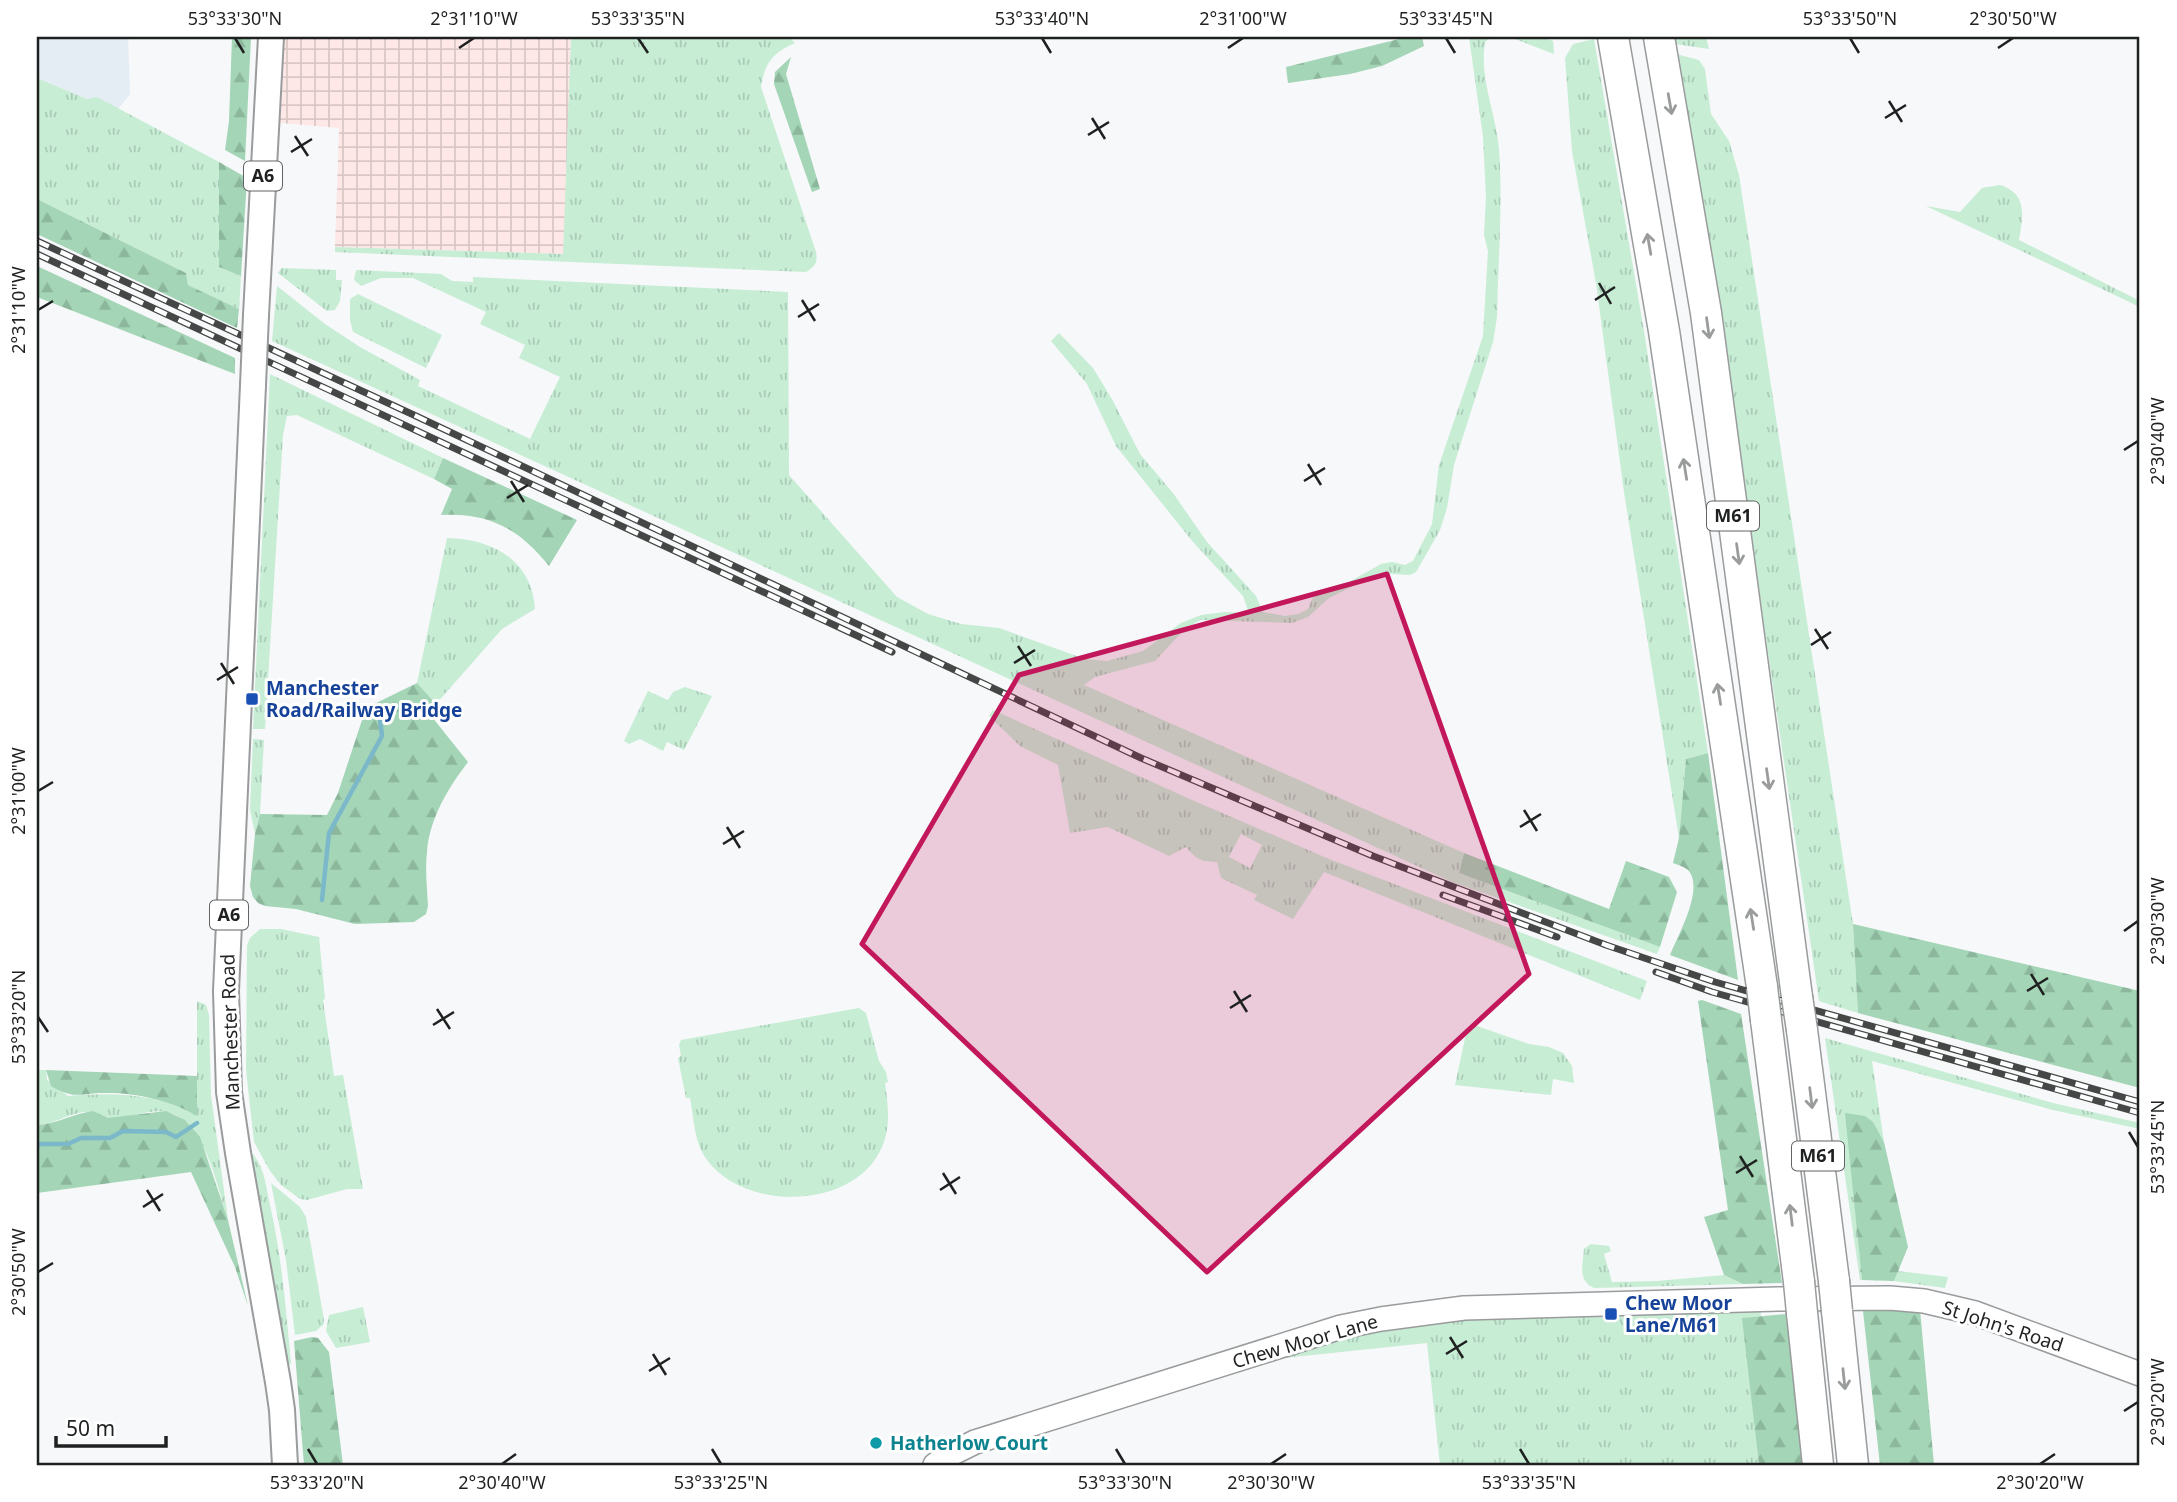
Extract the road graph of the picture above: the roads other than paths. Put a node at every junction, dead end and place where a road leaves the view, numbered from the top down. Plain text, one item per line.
1 (271, 37) edge
2 (1613, 37) edge
3 (1659, 37) edge
4 (1793, 1298) junction
5 (2140, 1374) edge
6 (285, 1465) edge
7 (935, 1465) edge
8 (1818, 1465) edge
9 (1853, 1465) edge

1 - 6 main road, Manchester Road / A6, bridge
4 -> 2 highway, M61, bridge
3 -> 9 highway, M61, bridge
4 - 5 street, St John's Road
4 - 7 street, Chew Moor Lane
4 - 8 highway, M61

